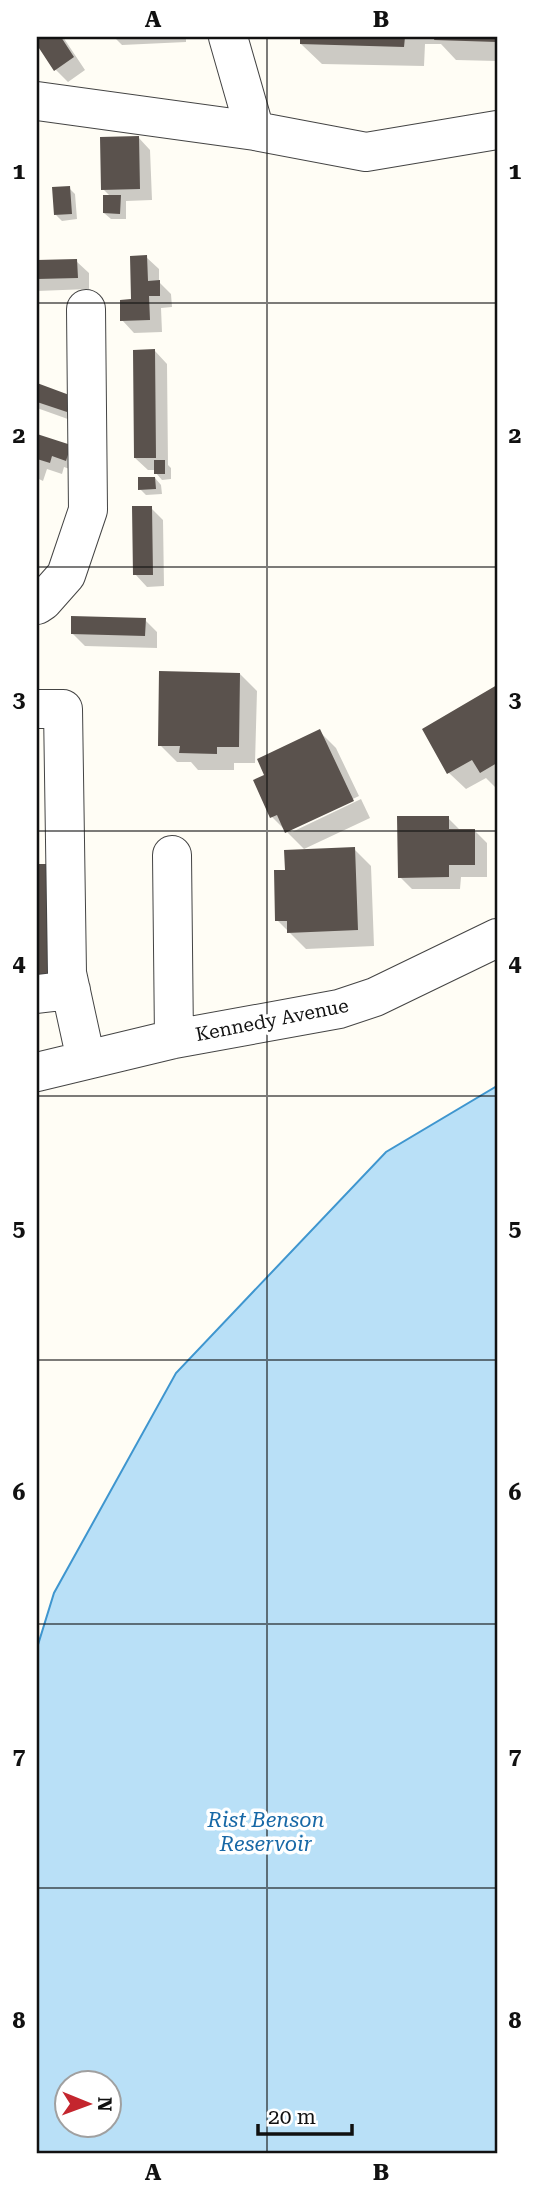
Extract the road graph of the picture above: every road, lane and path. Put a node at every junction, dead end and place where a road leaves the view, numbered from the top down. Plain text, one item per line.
1 (228, 37) edge
2 (37, 101) edge
3 (497, 130) edge
4 (254, 131) junction
5 (86, 309) dead end
6 (37, 605) edge
7 (37, 709) edge
8 (172, 855) dead end
9 (497, 937) edge
10 (54, 992) edge
11 (174, 1039) junction
12 (86, 1060) junction
13 (37, 1072) edge

1 - 4 street
2 - 4 street
3 - 4 street
5 - 6 street
7 - 10 street
8 - 11 street
9 - 11 street, Kennedy Avenue
10 - 12 street
11 - 12 street, Kennedy Avenue
12 - 13 street, Kennedy Avenue

